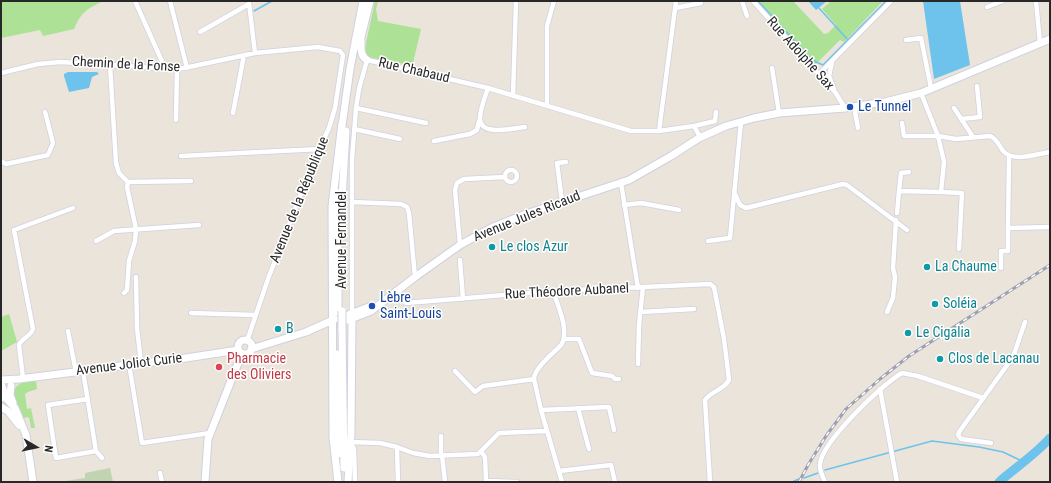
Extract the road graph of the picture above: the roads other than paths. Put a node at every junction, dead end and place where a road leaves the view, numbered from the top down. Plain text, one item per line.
1 (135, 1) edge
2 (170, 1) edge
3 (363, 1) edge
4 (370, 1) edge
5 (516, 1) edge
6 (554, 1) edge
7 (676, 1) edge
8 (701, 1) edge
9 (742, 1) edge
10 (754, 1) edge
11 (891, 1) edge
12 (1003, 1) edge
13 (1036, 1) edge
14 (248, 2) edge
15 (987, 7) dead end
16 (675, 8) junction
17 (747, 16) dead end
18 (200, 32) dead end
19 (361, 37) junction
20 (1050, 39) edge
21 (906, 40) dead end
22 (1040, 43) junction
23 (255, 52) junction
24 (244, 55) junction
25 (343, 55) joint
26 (367, 60) junction
27 (833, 60) junction
28 (110, 65) junction
29 (165, 68) junction
30 (187, 68) junction
31 (772, 68) dead end
32 (177, 69) junction
33 (1, 72) edge
34 (820, 76) junction
35 (829, 76) junction
36 (977, 86) dead end
37 (488, 88) junction
38 (931, 88) junction
39 (835, 92) junction
40 (920, 93) junction
41 (513, 96) junction
42 (547, 106) junction
43 (854, 106) junction
44 (356, 108) junction
45 (845, 108) junction
46 (954, 108) dead end
47 (45, 112) dead end
48 (716, 112) dead end
49 (233, 113) dead end
50 (779, 113) junction
51 (479, 119) junction
52 (961, 119) junction
53 (176, 120) dead end
54 (741, 122) junction
55 (426, 123) dead end
56 (902, 123) dead end
57 (694, 126) junction
58 (525, 127) dead end
59 (858, 128) dead end
60 (354, 129) junction
61 (659, 131) junction
62 (938, 136) junction
63 (973, 137) junction
64 (700, 138) junction
65 (400, 139) dead end
66 (434, 141) dead end
67 (320, 149) junction
68 (1050, 152) edge
69 (181, 156) dead end
70 (1009, 157) junction
71 (1, 161) edge
72 (566, 162) dead end
73 (909, 172) dead end
74 (505, 177) dead end
75 (191, 181) dead end
76 (128, 182) junction
77 (621, 183) junction
78 (899, 191) junction
79 (734, 192) junction
80 (941, 192) junction
81 (562, 201) junction
82 (352, 202) junction
83 (624, 205) junction
84 (73, 208) dead end
85 (679, 210) dead end
86 (897, 213) dead end
87 (896, 220) junction
88 (199, 225) dead end
89 (1050, 227) edge
90 (1008, 228) junction
91 (136, 229) junction
92 (907, 230) dead end
93 (96, 241) dead end
94 (708, 241) dead end
95 (460, 244) junction
96 (959, 249) dead end
97 (460, 260) dead end
98 (1001, 268) dead end
99 (136, 277) dead end
100 (415, 277) junction
101 (640, 287) junction
102 (396, 290) junction
103 (553, 291) junction
104 (124, 293) dead end
105 (463, 299) junction
106 (694, 309) dead end
107 (641, 312) junction
108 (887, 312) dead end
109 (191, 313) dead end
110 (255, 315) junction
111 (341, 320) junction
112 (1025, 322) dead end
113 (68, 331) dead end
114 (564, 339) junction
115 (247, 341) junction
116 (251, 349) junction
117 (240, 352) junction
118 (141, 363) junction
119 (129, 364) junction
120 (638, 364) dead end
121 (455, 371) dead end
122 (80, 372) junction
123 (21, 379) junction
124 (534, 379) junction
125 (619, 379) dead end
126 (1, 380) edge
127 (1, 384) edge
128 (11, 386) junction
129 (880, 389) junction
130 (3, 395) edge
131 (983, 398) junction
132 (88, 399) junction
133 (1, 407) edge
134 (15, 408) junction
135 (578, 408) junction
136 (541, 410) junction
137 (614, 430) dead end
138 (547, 431) junction
139 (210, 433) junction
140 (26, 435) junction
141 (441, 436) dead end
142 (350, 442) junction
143 (991, 443) dead end
144 (397, 447) junction
145 (589, 449) dead end
146 (96, 451) junction
147 (481, 451) junction
148 (442, 456) junction
149 (102, 458) dead end
150 (559, 471) junction
151 (160, 473) dead end
152 (33, 482) edge
153 (162, 482) edge
154 (206, 482) edge
155 (338, 482) edge
156 (344, 482) edge
157 (348, 482) edge
158 (355, 482) edge
159 (398, 482) edge
160 (445, 482) edge
161 (517, 482) edge
162 (562, 482) edge
163 (616, 482) edge
164 (710, 482) edge
165 (825, 482) edge
166 (897, 482) edge

1 - 29 street
2 - 30 street
3 - 111 street, Avenue Fernandel
4 - 19 street, Avenue Fernandel
5 - 41 street
6 - 42 street
7 - 16 street
8 - 16 street
9 - 17 street, Rue Adolphe Sax
10 - 34 street, Rue Adolphe Sax
11 - 27 street
12 - 15 street
13 - 22 street
14 - 18 street
14 - 23 street
16 - 61 street
19 - 26 street
19 - 111 street, Avenue Fernandel
20 - 22 street, Avenue Jules Ricaud
21 - 38 street
22 - 38 street, Avenue Jules Ricaud
23 - 24 street, Chemin de la Fonse
23 - 25 street, Chemin de la Fonse
24 - 30 street, Chemin de la Fonse
24 - 49 street
25 - 67 street, Avenue de la République
26 - 37 street, Rue Chabaud
26 - 44 street, Rue Chabaud
27 - 34 street
27 - 35 street
28 - 29 street, Chemin de la Fonse
28 - 33 street, Chemin de la Fonse
28 - 76 street
29 - 32 street, Chemin de la Fonse
30 - 32 street, Chemin de la Fonse
31 - 50 street
32 - 53 street
34 - 35 street
34 - 39 street, Rue Adolphe Sax
35 - 39 street
36 - 52 street
37 - 41 street, Rue Chabaud
37 - 51 street
38 - 40 street, Avenue Jules Ricaud
39 - 45 street, Rue Adolphe Sax
40 - 43 street, Avenue Jules Ricaud
40 - 62 street
41 - 42 street, Rue Chabaud
42 - 61 street, Rue Chabaud
43 - 45 street, Avenue Jules Ricaud
43 - 59 street
44 - 55 street
44 - 60 street, Rue Chabaud
45 - 50 street, Avenue Jules Ricaud
46 - 52 street
47 - 71 street
48 - 57 street, Rue Chabaud
50 - 54 street, Avenue Jules Ricaud
51 - 58 street
51 - 66 street
52 - 63 street
54 - 64 street, Avenue Jules Ricaud
54 - 79 street
56 - 62 street
57 - 61 street, Rue Chabaud
57 - 64 street
60 - 65 street
60 - 82 street, Rue Chabaud
62 - 63 street
62 - 80 street
63 - 70 street
64 - 77 street, Avenue Jules Ricaud
67 - 69 street
67 - 110 street, Avenue de la République
68 - 70 street
70 - 90 street
72 - 81 street
73 - 78 street
74 - 95 street
75 - 76 street
76 - 91 street
77 - 81 street, Avenue Jules Ricaud
77 - 83 street, Rue Théodore Aubanel
78 - 80 street
78 - 86 street
79 - 87 street
79 - 94 street
80 - 96 street
81 - 95 street, Avenue Jules Ricaud
82 - 100 street
82 - 111 street, Rue Chabaud
83 - 85 street
83 - 101 street, Rue Théodore Aubanel
84 - 123 street
87 - 92 street
87 - 108 street
88 - 91 street
89 - 90 street
90 - 98 street
91 - 93 street
91 - 104 street
95 - 100 street, Avenue Jules Ricaud
97 - 105 street
99 - 118 street
100 - 102 street, Avenue Jules Ricaud
101 - 103 street, Rue Théodore Aubanel
101 - 107 street
101 - 164 street
102 - 105 street, Rue Théodore Aubanel
102 - 111 street, Avenue Jules Ricaud
103 - 105 street, Rue Théodore Aubanel
103 - 114 street
106 - 107 street
107 - 120 street
109 - 110 street
110 - 115 street, Avenue de la République
111 - 116 street, Avenue Jules Ricaud
111 - 142 street
111 - 155 street, Avenue Fernandel
111 - 156 street, Avenue Fernandel
112 - 131 street
113 - 122 street
114 - 124 street
114 - 125 street
115 - 116 street
115 - 117 street
116 - 117 street
117 - 118 street, Avenue Joliot Curie
117 - 139 street
118 - 119 street, Avenue Joliot Curie
119 - 122 street, Avenue Joliot Curie
119 - 139 street
121 - 124 street
122 - 123 street, Avenue Joliot Curie
122 - 132 street
123 - 126 street, Avenue Joliot Curie
123 - 128 street
124 - 136 street
127 - 130 street
128 - 130 street
128 - 134 street
129 - 131 street
129 - 165 street
129 - 166 street
130 - 134 street
131 - 143 street
132 - 146 street
132 - 146 street
133 - 140 street
134 - 140 street
135 - 136 street
135 - 137 street
135 - 145 street
136 - 138 street
138 - 147 street
138 - 150 street
139 - 154 street
140 - 152 street
141 - 148 street
142 - 144 street
142 - 157 street
142 - 158 street
144 - 148 street
144 - 159 street
146 - 149 street
147 - 148 street
147 - 161 street
148 - 160 street
150 - 162 street
150 - 163 street
151 - 153 street

